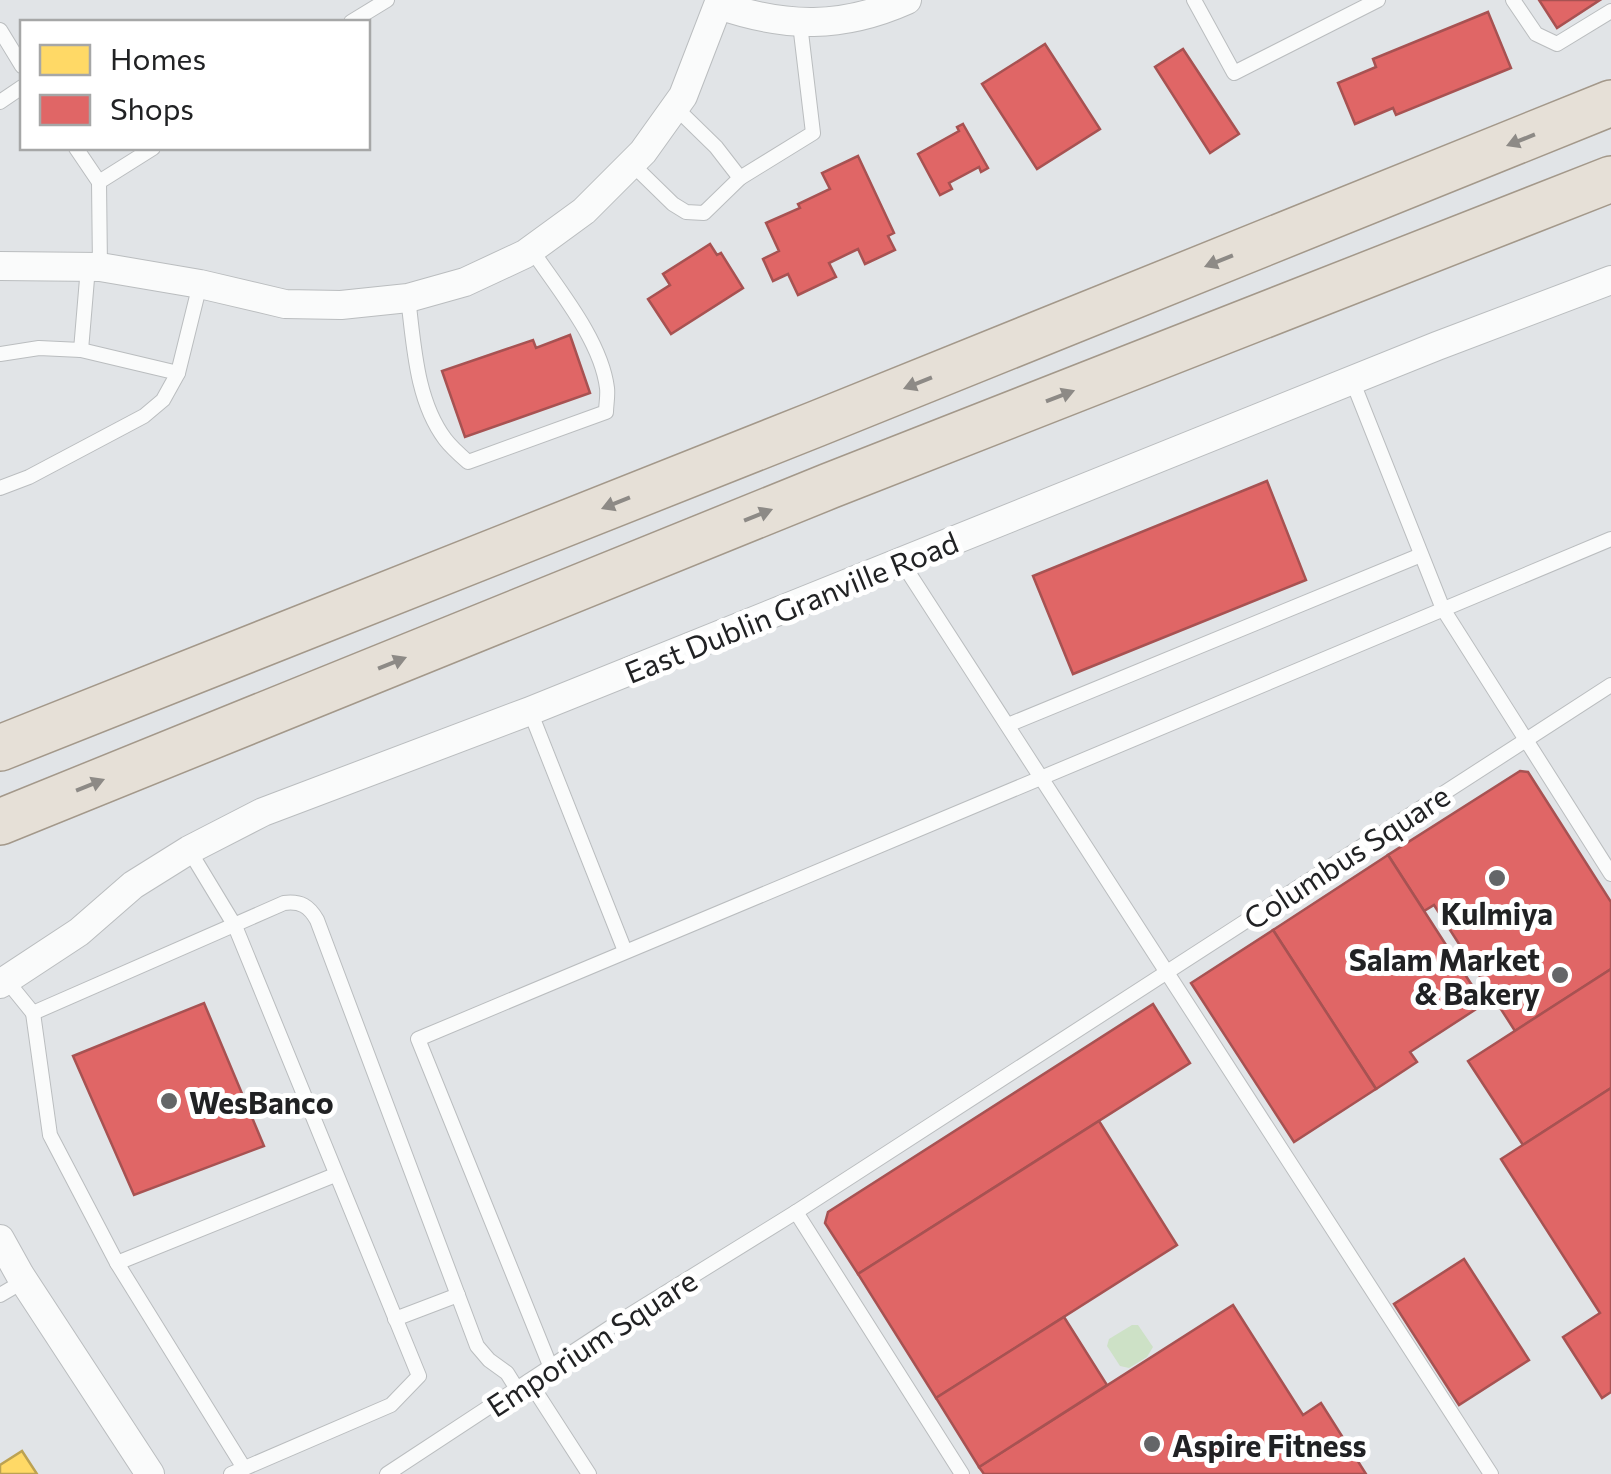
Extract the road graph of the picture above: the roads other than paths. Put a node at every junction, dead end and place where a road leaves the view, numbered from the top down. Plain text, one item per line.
1 (387, 0) edge
2 (907, 0) edge
3 (1194, 0) edge
4 (1378, 0) edge
5 (1512, 0) edge
6 (713, 2) edge
7 (1611, 11) edge
8 (354, 20) edge
9 (800, 24) junction
10 (0, 30) edge
11 (20, 63) edge
12 (1611, 103) edge
13 (675, 106) junction
14 (77, 150) edge
15 (150, 150) edge
16 (632, 164) junction
17 (740, 178) junction
18 (1611, 179) edge
19 (99, 182) junction
20 (531, 249) junction
21 (0, 266) edge
22 (94, 267) junction
23 (1611, 280) edge
24 (200, 284) junction
25 (408, 298) junction
26 (82, 350) junction
27 (0, 354) edge
28 (178, 373) junction
29 (1352, 380) junction
30 (0, 488) edge
31 (1611, 539) edge
32 (1421, 555) junction
33 (902, 561) junction
34 (365, 603) junction
35 (1443, 609) junction
36 (1611, 685) edge
37 (530, 710) junction
38 (1008, 726) junction
39 (1526, 740) junction
40 (0, 748) edge
41 (0, 778) edge
42 (1042, 778) junction
43 (0, 822) edge
44 (189, 850) junction
45 (1611, 874) edge
46 (234, 926) junction
47 (625, 951) junction
48 (1167, 972) junction
49 (4, 982) edge
50 (33, 1012) junction
51 (335, 1174) junction
52 (796, 1212) junction
53 (0, 1239) edge
54 (117, 1263) junction
55 (12, 1288) edge
56 (458, 1295) junction
57 (395, 1319) junction
58 (551, 1368) junction
59 (523, 1385) junction
60 (238, 1471) edge
61 (392, 1473) edge
62 (150, 1474) edge
63 (589, 1474) edge
64 (960, 1474) edge
65 (1490, 1474) edge

1 - 8 lane
2 - 9 street
3 - 4 lane
5 - 7 lane
6 - 9 street
6 - 13 street
9 - 17 lane
10 - 11 lane
12 -> 34 main road
13 - 16 street
13 - 17 lane
14 - 19 lane
15 - 19 lane
16 - 17 lane
16 - 20 street
43 -> 18 main road
19 - 22 lane
20 - 25 street
20 - 25 lane
21 - 22 street
22 - 24 street
22 - 26 lane
23 - 29 street, East Dublin Granville Road
24 - 25 street
24 - 28 lane
26 - 27 lane
26 - 28 lane
28 - 30 lane
29 - 32 lane
29 - 33 street, East Dublin Granville Road
31 - 35 lane
32 - 35 lane
32 - 38 lane
33 - 37 street, East Dublin Granville Road
33 - 38 lane
34 - 40 main road
34 - 41 main road
35 - 39 lane
35 - 42 lane
36 - 39 lane, Columbus Square
37 - 44 street, East Dublin Granville Road
37 - 47 lane
38 - 42 lane
39 - 45 lane
39 - 48 lane, Columbus Square
42 - 47 lane
42 - 48 lane
44 - 46 lane
44 - 49 street, East Dublin Granville Road
46 - 50 lane
46 - 51 lane
46 - 56 lane
47 - 58 lane
48 - 52 lane, Emporium Square
48 - 65 lane
49 - 50 lane
50 - 54 lane
51 - 54 lane
51 - 57 lane
52 - 58 lane, Emporium Square
52 - 64 lane
53 - 55 street
54 - 60 lane
55 - 62 street
56 - 57 lane
56 - 59 lane
57 - 60 lane
58 - 59 lane, Emporium Square
59 - 61 lane, Emporium Square
59 - 63 lane

